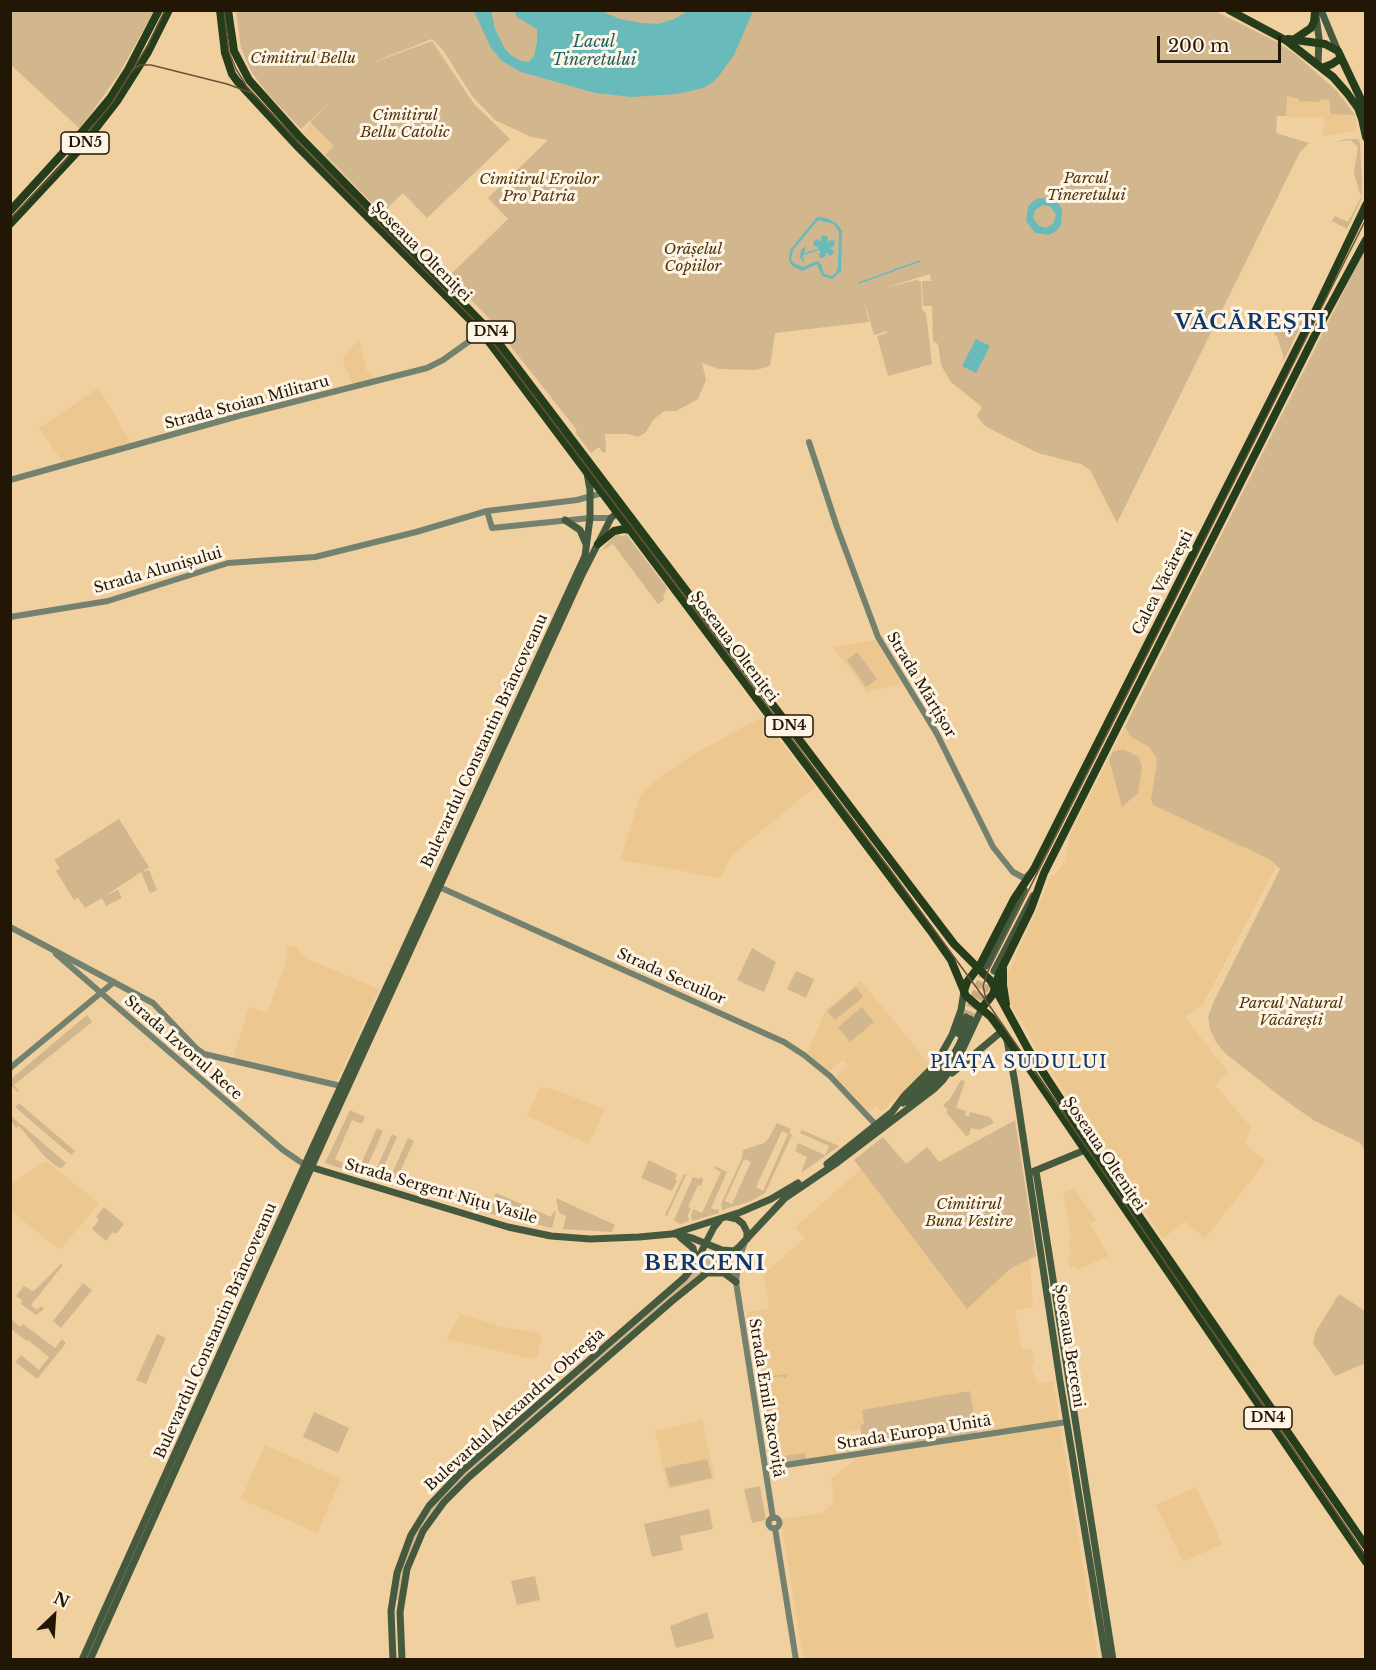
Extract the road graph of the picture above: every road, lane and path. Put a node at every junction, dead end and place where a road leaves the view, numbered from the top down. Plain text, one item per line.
1 (159, 10) edge
2 (169, 10) edge
3 (220, 10) edge
4 (228, 10) edge
5 (1229, 10) edge
6 (1317, 11) edge
7 (1281, 37) junction
8 (1293, 40) junction
9 (1319, 43) junction
10 (1340, 54) junction
11 (1320, 66) junction
12 (1365, 110) edge
13 (1365, 137) edge
14 (1365, 205) edge
15 (10, 211) edge
16 (1365, 214) edge
17 (10, 224) edge
18 (1365, 232) edge
19 (1365, 240) edge
20 (1334, 286) junction
21 (1312, 318) junction
22 (1321, 323) junction
23 (484, 330) junction
24 (809, 442) dead end
25 (587, 473) junction
26 (10, 480) edge
27 (607, 492) junction
28 (590, 498) junction
29 (487, 511) junction
30 (617, 512) junction
31 (590, 518) junction
32 (565, 520) junction
33 (630, 530) junction
34 (598, 544) junction
35 (587, 548) junction
36 (10, 617) edge
37 (1103, 731) junction
38 (1113, 736) junction
39 (1034, 869) junction
40 (1044, 873) junction
41 (1019, 876) junction
42 (436, 885) junction
43 (1022, 888) junction
44 (10, 927) edge
45 (996, 933) junction
46 (954, 945) junction
47 (46, 946) junction
48 (1004, 963) junction
49 (981, 968) junction
50 (994, 971) tunnel mouth
51 (114, 982) junction
52 (995, 988) junction
53 (964, 991) junction
54 (101, 993) junction
55 (981, 1008) junction
56 (378, 1014) junction
57 (1008, 1014) junction
58 (1004, 1034) junction
59 (10, 1068) edge
60 (943, 1080) junction
61 (341, 1086) junction
62 (892, 1112) junction
63 (878, 1127) junction
64 (1088, 1148) junction
65 (308, 1166) junction
66 (1032, 1172) junction
67 (725, 1217) junction
68 (711, 1233) junction
69 (672, 1234) junction
70 (747, 1239) junction
71 (706, 1244) junction
72 (716, 1248) junction
73 (734, 1251) junction
74 (721, 1260) junction
75 (695, 1264) junction
76 (708, 1273) junction
77 (736, 1282) junction
78 (1058, 1343) junction
79 (555, 1391) junction
80 (561, 1398) junction
81 (1067, 1422) junction
82 (766, 1468) junction
83 (1364, 1544) edge
84 (1091, 1547) junction
85 (1365, 1562) edge
86 (1103, 1621) junction
87 (82, 1659) edge
88 (90, 1659) edge
89 (393, 1659) edge
90 (402, 1659) edge
91 (796, 1659) edge
92 (1106, 1659) edge
93 (1113, 1659) edge

1 - 15 main road, DN5
2 - 17 main road, DN5
3 - 23 main road, Șoseaua Olteniței / DN4
4 - 23 main road, Șoseaua Olteniței / DN4
5 - 7 main road
6 - 8 main road
6 - 9 main road
6 - 10 main road
7 - 8 main road
7 - 11 main road
8 - 9 main road
9 - 10 main road
9 - 11 main road
10 - 11 main road
10 - 12 main road
11 - 13 main road
14 - 21 main road, Calea Văcărești
16 - 20 main road
18 - 20 main road
19 - 22 main road, Calea Văcărești
20 - 21 main road
20 - 22 main road
21 - 37 main road, Calea Văcărești
22 - 38 main road, Calea Văcărești
23 - 25 main road, Șoseaua Olteniței / DN4
23 - 26 street, Strada Stoian Militaru
23 - 27 main road, Șoseaua Olteniței / DN4
24 - 41 street, Strada Mărțișor
25 - 27 main road, Șoseaua Olteniței / DN4
25 - 28 main road, Bulevardul Constantin Brâncoveanu
27 - 28 street, Strada Alunișului
27 - 30 main road, Șoseaua Olteniței / DN4
28 - 29 street, Strada Alunișului
28 - 31 main road, Bulevardul Constantin Brâncoveanu
29 - 32 street
29 - 36 street, Strada Alunișului
30 - 31 street
30 - 33 main road, Șoseaua Olteniței / DN4
30 - 34 main road, Bulevardul Constantin Brâncoveanu
30 - 46 main road, Șoseaua Olteniței / DN4
31 - 32 street
31 - 35 main road, Bulevardul Constantin Brâncoveanu
32 - 35 main road
33 - 34 main road
33 - 53 main road, Șoseaua Olteniței / DN4
34 - 42 main road, Bulevardul Constantin Brâncoveanu
35 - 42 main road, Bulevardul Constantin Brâncoveanu
37 - 38 main road
37 - 39 main road, Calea Văcărești
38 - 40 main road, Calea Văcărești
39 - 41 street
39 - 43 main road, Calea Văcărești
39 - 49 main road
40 - 48 main road, Calea Văcărești
40 - 50 main road
41 - 43 street
42 - 56 main road, Bulevardul Constantin Brâncoveanu
42 - 63 street, Strada Secuilor
43 - 45 main road, Calea Văcărești
44 - 47 street
45 - 46 main road
45 - 49 main road, Calea Văcărești
46 - 49 main road, Șoseaua Olteniței / DN4
47 - 51 street
47 - 54 street, Strada Izvorul Rece
48 - 52 main road, Calea Văcărești
48 - 57 main road
49 - 52 main road, Șoseaua Olteniței / DN4
49 - 53 main road, Calea Văcărești
51 - 54 street
51 - 61 street
52 - 55 main road, Calea Văcărești
52 - 57 main road, Șoseaua Olteniței / DN4
53 - 55 main road, Șoseaua Olteniței / DN4
53 - 62 main road, Strada Sergent Nițu Vasile
54 - 59 street
54 - 65 street, Strada Izvorul Rece
55 - 58 main road, Șoseaua Olteniței / DN4
55 - 60 main road, Strada Sergent Nițu Vasile
56 - 61 main road, Bulevardul Constantin Brâncoveanu
56 - 65 main road, Bulevardul Constantin Brâncoveanu
57 - 64 main road, Șoseaua Olteniței / DN4
58 - 60 main road
58 - 64 main road, Șoseaua Olteniței / DN4
58 - 66 main road, Șoseaua Berceni
60 - 63 main road, Strada Sergent Nițu Vasile
61 - 65 main road, Bulevardul Constantin Brâncoveanu
62 - 63 main road, Strada Sergent Nițu Vasile
62 - 63 main road
63 - 67 main road, Strada Sergent Nițu Vasile
63 - 70 main road, Strada Sergent Nițu Vasile
64 - 66 main road
64 - 83 main road, Șoseaua Olteniței / DN4
64 - 85 main road, Șoseaua Olteniței / DN4
65 - 69 main road, Strada Sergent Nițu Vasile
65 - 87 main road, Bulevardul Constantin Brâncoveanu
65 - 88 main road, Bulevardul Constantin Brâncoveanu
66 - 78 main road, Șoseaua Berceni
67 - 68 main road, Strada Sergent Nițu Vasile
67 - 69 main road, Strada Sergent Nițu Vasile
67 - 70 main road
68 - 71 main road, Strada Sergent Nițu Vasile
68 - 72 main road
69 - 71 main road, Strada Sergent Nițu Vasile
69 - 75 main road
70 - 73 main road, Strada Sergent Nițu Vasile
70 - 77 street, Strada Emil Racoviță
71 - 72 main road, Strada Sergent Nițu Vasile
71 - 74 main road
71 - 75 main road, Bulevardul Alexandru Obregia
72 - 73 main road, Strada Sergent Nițu Vasile
72 - 74 main road
73 - 74 main road, Strada Sergent Nițu Vasile
74 - 76 main road, Bulevardul Alexandru Obregia
74 - 77 street, Strada Emil Racoviță
75 - 79 main road, Bulevardul Alexandru Obregia
76 - 77 main road
76 - 80 main road, Bulevardul Alexandru Obregia
77 - 82 street, Strada Emil Racoviță
78 - 81 main road, Șoseaua Berceni
78 - 84 main road, Șoseaua Berceni
79 - 80 main road
79 - 89 main road, Bulevardul Alexandru Obregia
80 - 90 main road, Bulevardul Alexandru Obregia
81 - 82 street, Strada Europa Unită
81 - 84 main road, Șoseaua Berceni
82 - 91 street, Strada Emil Racoviță
84 - 86 main road, Șoseaua Berceni
86 - 92 main road, Șoseaua Berceni
86 - 93 main road, Șoseaua Berceni

